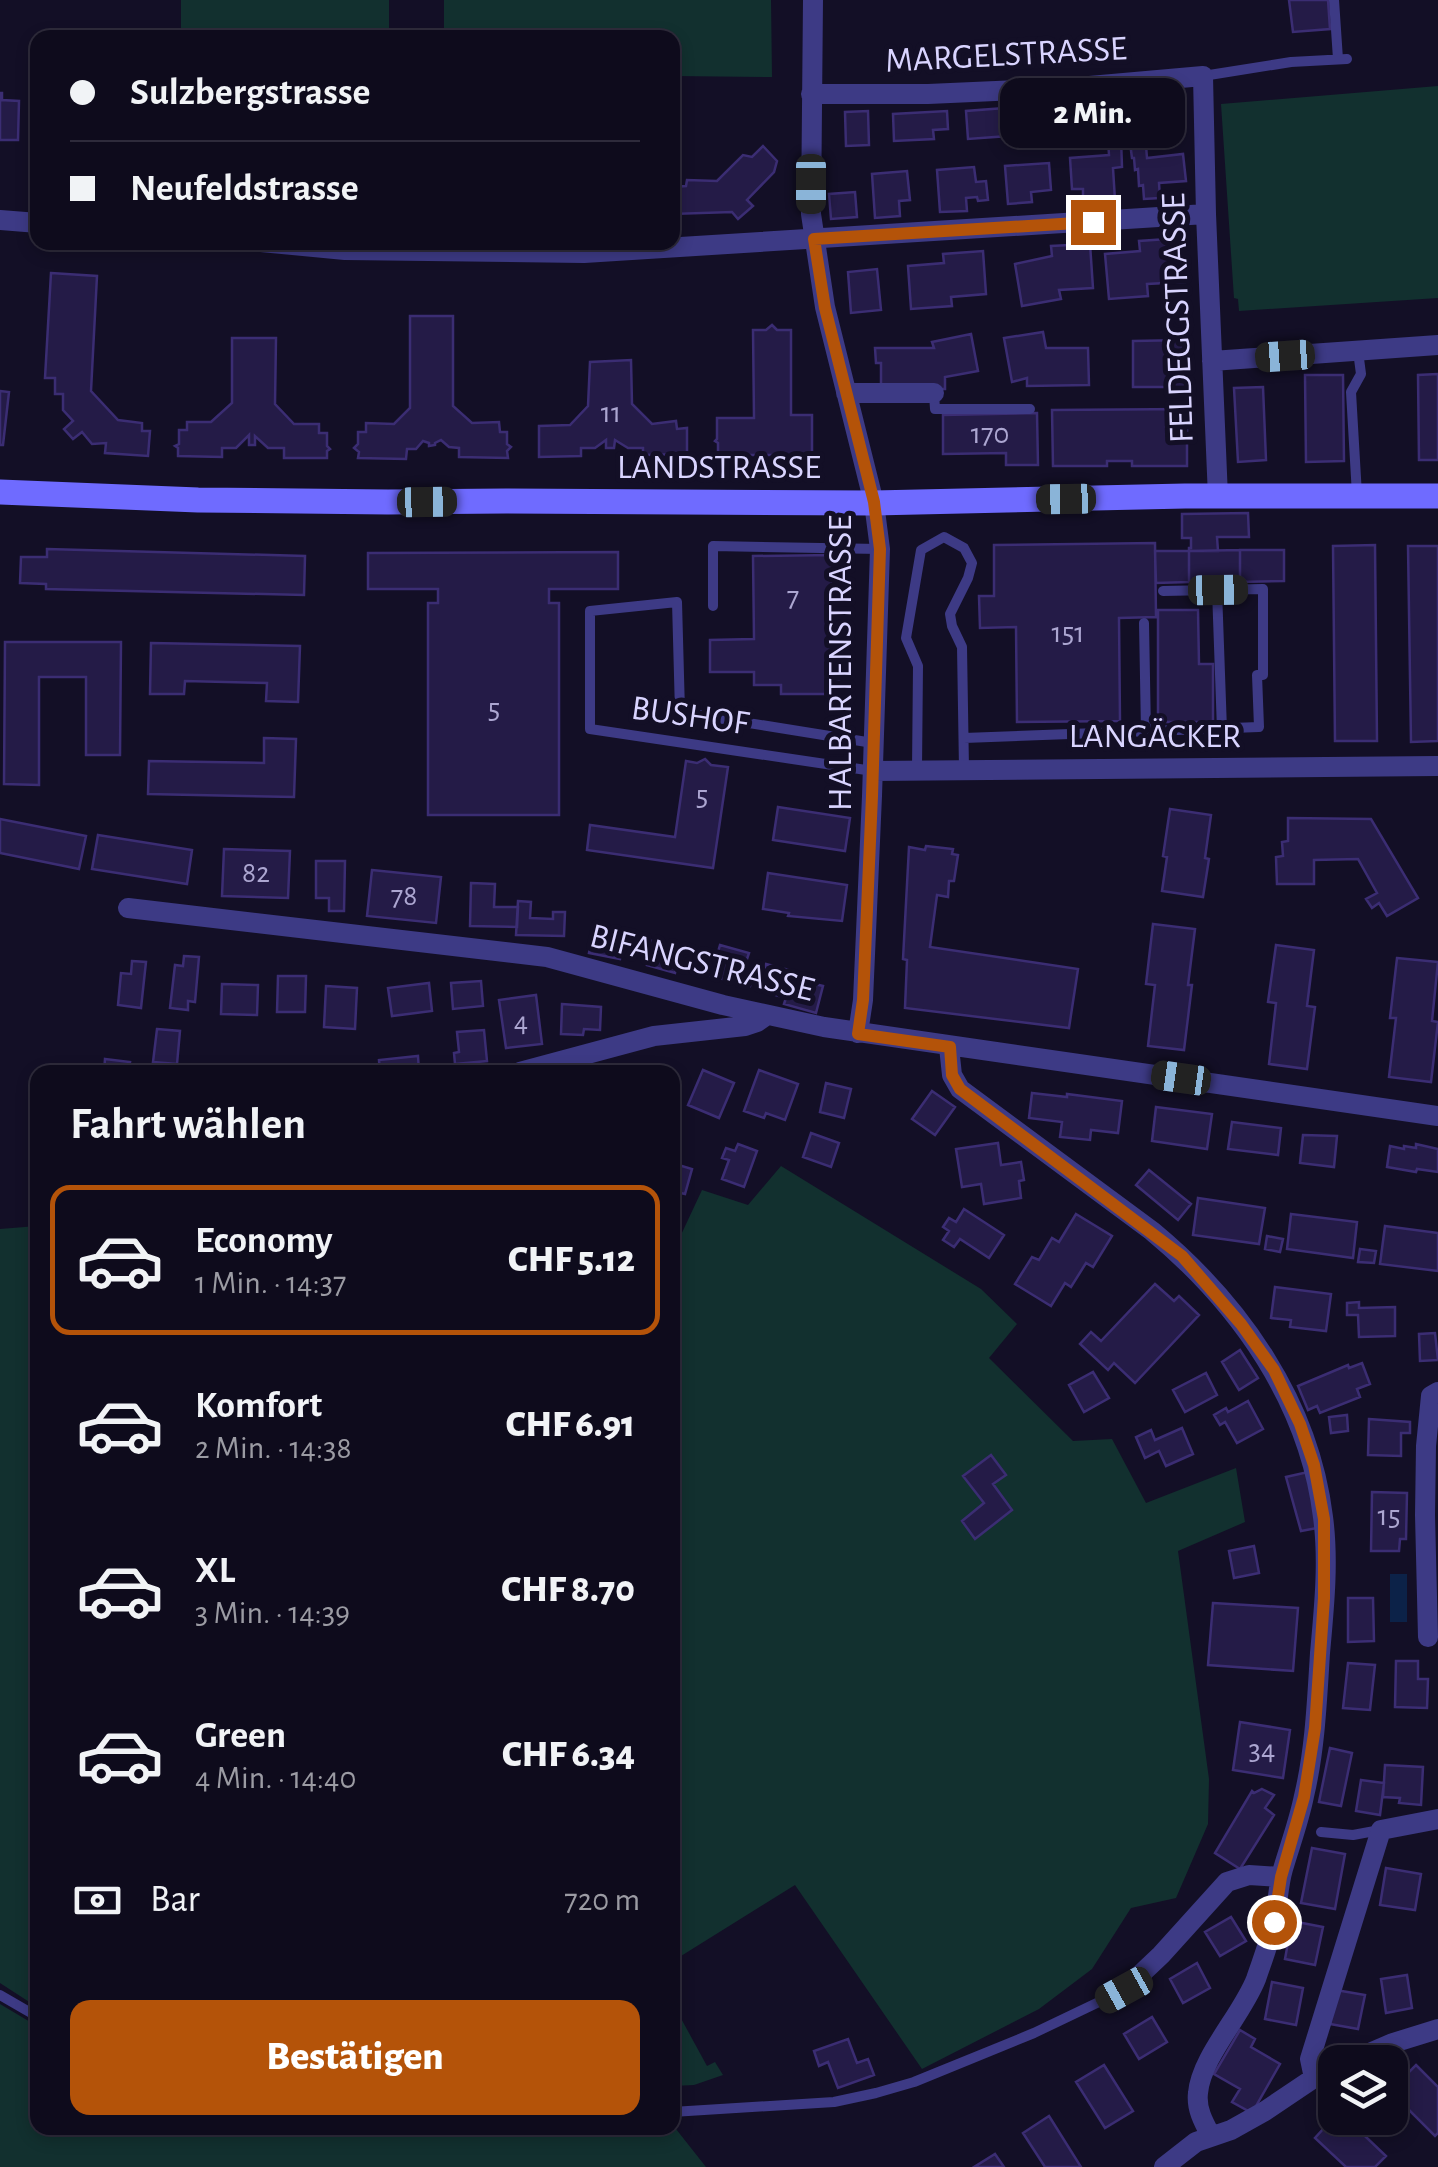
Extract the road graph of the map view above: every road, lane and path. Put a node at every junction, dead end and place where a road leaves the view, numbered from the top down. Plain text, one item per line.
1 (813, 0) edge
2 (1334, 0) edge
3 (1203, 76) junction
4 (811, 94) junction
5 (1206, 214) junction
6 (0, 220) edge
7 (30, 222) edge
8 (814, 239) junction
9 (680, 247) edge
10 (526, 250) edge
11 (633, 250) edge
12 (1438, 345) edge
13 (1358, 351) junction
14 (1212, 361) junction
15 (846, 393) junction
16 (934, 393) joint
17 (1030, 409) dead end
18 (0, 492) edge
19 (1358, 496) junction
20 (1438, 496) edge
21 (1218, 497) junction
22 (874, 502) junction
23 (880, 549) junction
24 (1218, 590) junction
25 (1163, 591) dead end
26 (713, 606) dead end
27 (1144, 623) dead end
28 (1222, 730) junction
29 (1146, 732) junction
30 (964, 738) junction
31 (874, 743) junction
32 (1438, 766) edge
33 (964, 769) junction
34 (917, 770) junction
35 (873, 771) junction
36 (128, 908) dead end
37 (767, 1015) junction
38 (858, 1034) junction
39 (950, 1047) junction
40 (546, 1065) edge
41 (1438, 1116) edge
42 (1438, 1392) edge
43 (1433, 1637) edge
44 (1438, 1819) edge
45 (1381, 1830) junction
46 (1322, 1832) dead end
47 (1281, 1877) junction
48 (1124, 1990) joint
49 (0, 1995) edge
50 (30, 2012) edge
51 (1438, 2029) edge
52 (1388, 2045) edge
53 (1318, 2076) edge
54 (1314, 2078) junction
55 (680, 2112) edge
56 (1212, 2136) junction
57 (1164, 2167) edge

1 - 4 street, HALBARTENSTRASSE
2 - 3 lane
3 - 4 street, MARGELSTRASSE
3 - 5 street, FELDEGGSTRASSE
4 - 8 street, HALBARTENSTRASSE
5 - 8 street
5 - 14 street, FELDEGGSTRASSE
6 - 7 street
8 - 9 street
8 - 15 street, HALBARTENSTRASSE
10 - 11 street
12 - 13 street
13 - 14 street
13 - 19 lane
14 - 21 street, FELDEGGSTRASSE
15 - 16 street
15 - 22 street, HALBARTENSTRASSE
16 - 17 lane
18 - 22 main road, LANDSTRASSE
19 - 20 main road, LANDSTRASSE
19 - 21 main road, LANDSTRASSE
21 - 22 main road, LANDSTRASSE
22 - 23 street, HALBARTENSTRASSE
23 - 26 lane
23 - 31 street, HALBARTENSTRASSE
24 - 25 lane
24 - 28 lane
24 - 28 lane
27 - 29 lane
28 - 29 lane
29 - 30 lane
30 - 33 lane
30 - 34 lane
31 - 35 street, HALBARTENSTRASSE
31 - 35 lane, BUSHOF
32 - 33 street, LANGÄCKER
33 - 34 street, LANGÄCKER
34 - 35 street, LANGÄCKER
35 - 38 street, HALBARTENSTRASSE
36 - 37 street, BIFANGSTRASSE
37 - 38 street, BIFANGSTRASSE
37 - 40 street
38 - 39 street, BIFANGSTRASSE
39 - 41 street, BIFANGSTRASSE
39 - 47 street
42 - 43 street
44 - 45 street
45 - 46 lane
45 - 54 street
47 - 48 street
47 - 56 street
48 - 55 lane
49 - 50 lane
51 - 52 street
53 - 54 street
54 - 56 street
56 - 57 street

